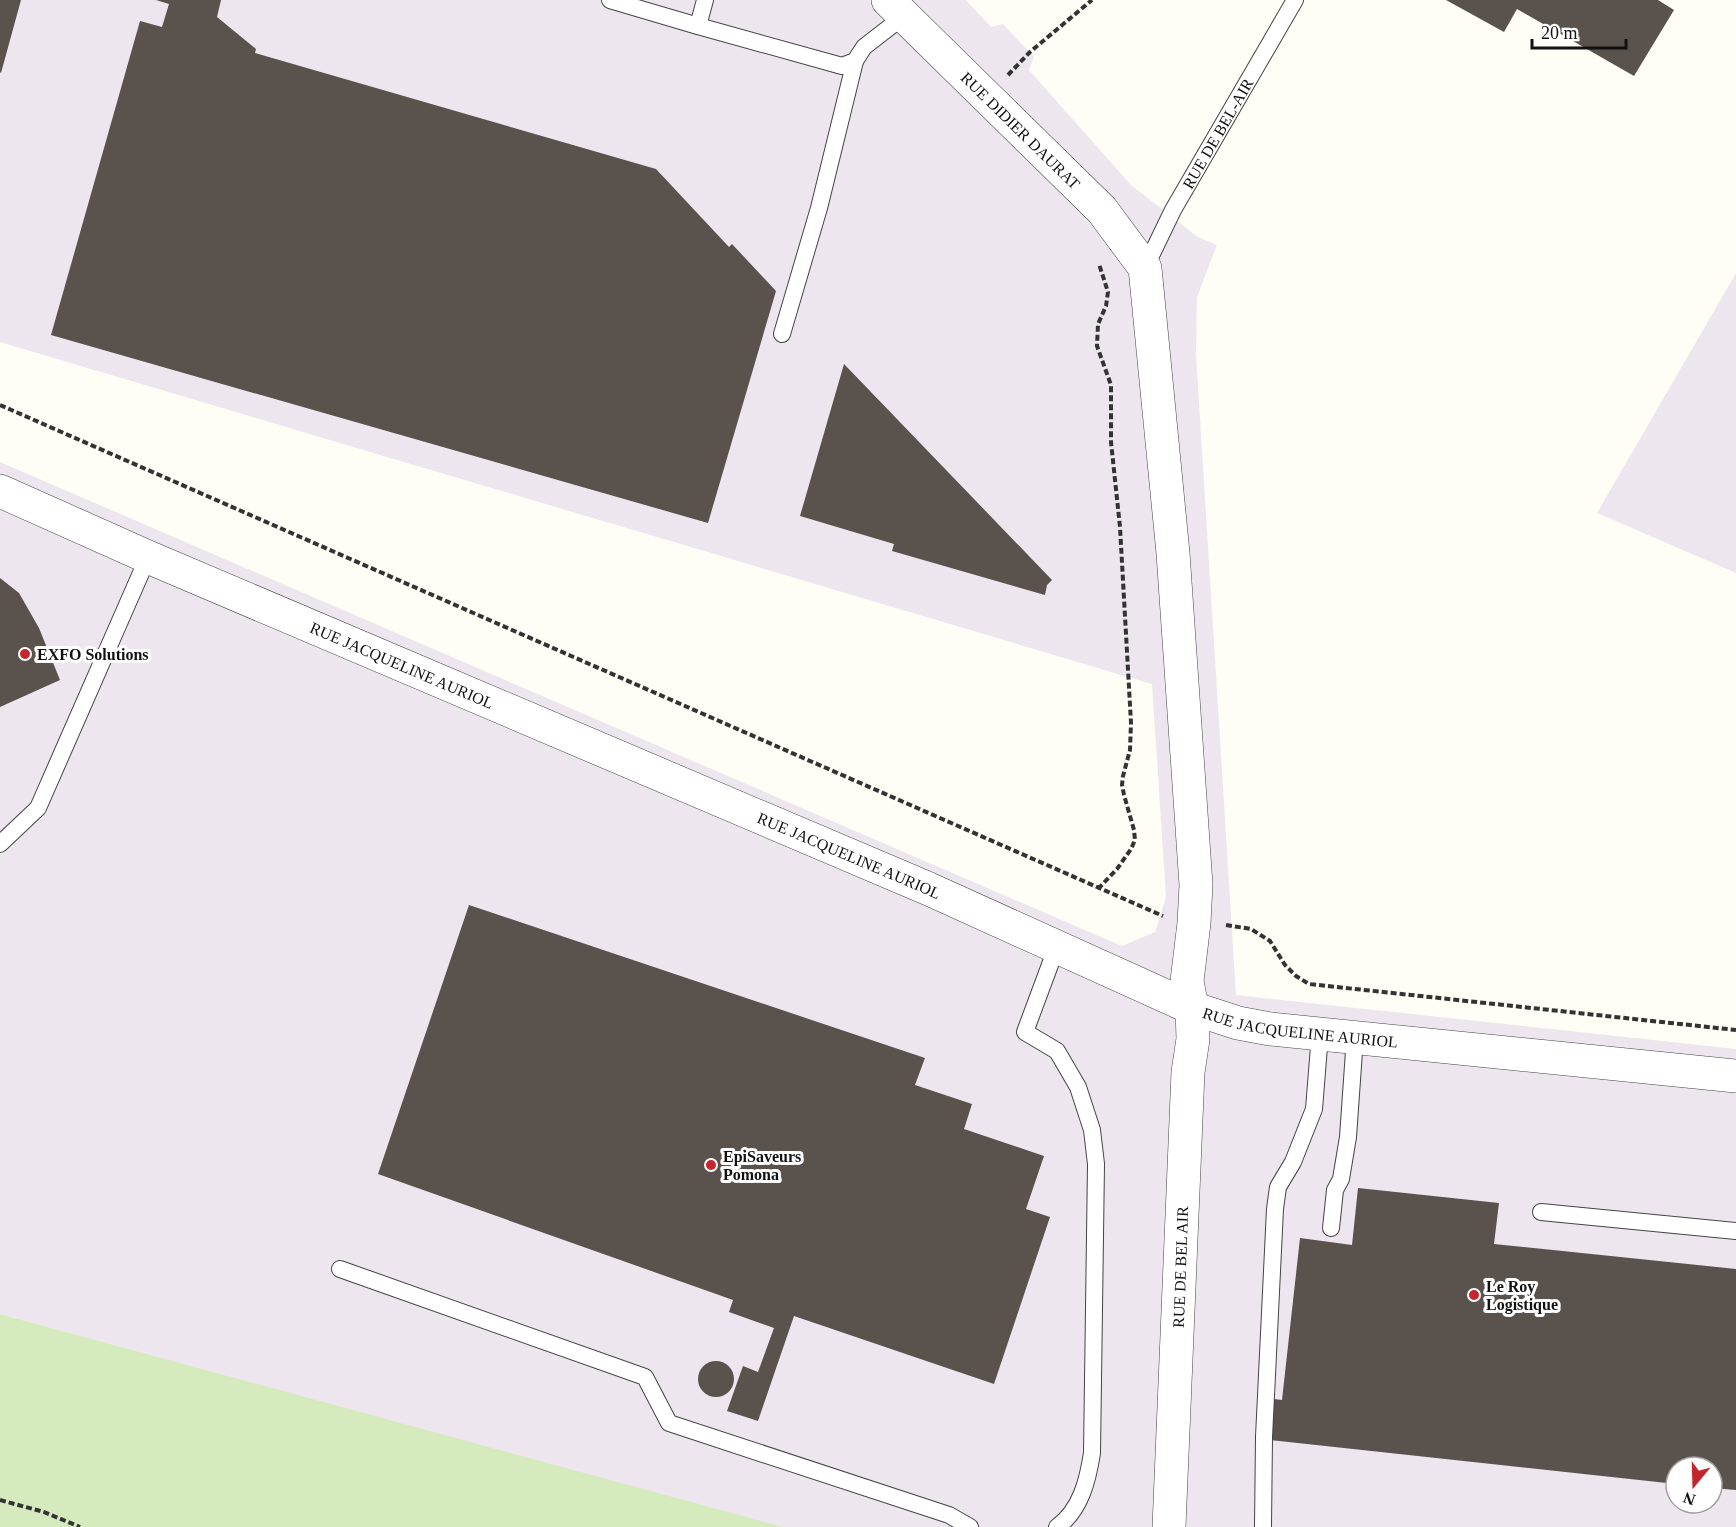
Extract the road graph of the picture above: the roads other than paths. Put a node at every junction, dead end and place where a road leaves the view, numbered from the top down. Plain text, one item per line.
1 (610, 0) edge
2 (705, 0) edge
3 (1295, 0) edge
4 (896, 8) edge
5 (698, 26) junction
6 (855, 61) junction
7 (1145, 268) junction
8 (782, 334) dead end
9 (0, 491) edge
10 (148, 556) junction
11 (0, 844) edge
12 (1057, 946) junction
13 (1192, 1008) junction
14 (1320, 1034) junction
15 (1355, 1037) junction
16 (1736, 1076) edge
17 (1540, 1212) dead end
18 (1331, 1228) dead end
19 (1736, 1231) edge
20 (340, 1269) dead end
21 (970, 1527) edge
22 (1057, 1527) edge
23 (1169, 1527) edge
24 (1263, 1527) edge

1 - 5 lane
2 - 5 lane
3 - 7 lane, RUE DE BEL-AIR
4 - 6 lane
4 - 7 street, RUE DIDIER DAURAT
5 - 6 lane
6 - 8 lane
7 - 13 street, RUE DE BEL AIR
9 - 10 street, RUE JACQUELINE AURIOL
10 - 11 lane
10 - 12 street, RUE JACQUELINE AURIOL
12 - 13 street, RUE JACQUELINE AURIOL
12 - 22 lane
13 - 14 street, RUE JACQUELINE AURIOL
13 - 23 street, RUE DE BEL AIR
14 - 15 street, RUE JACQUELINE AURIOL
14 - 24 lane
15 - 16 street, RUE JACQUELINE AURIOL
15 - 18 lane
17 - 19 lane
20 - 21 lane

